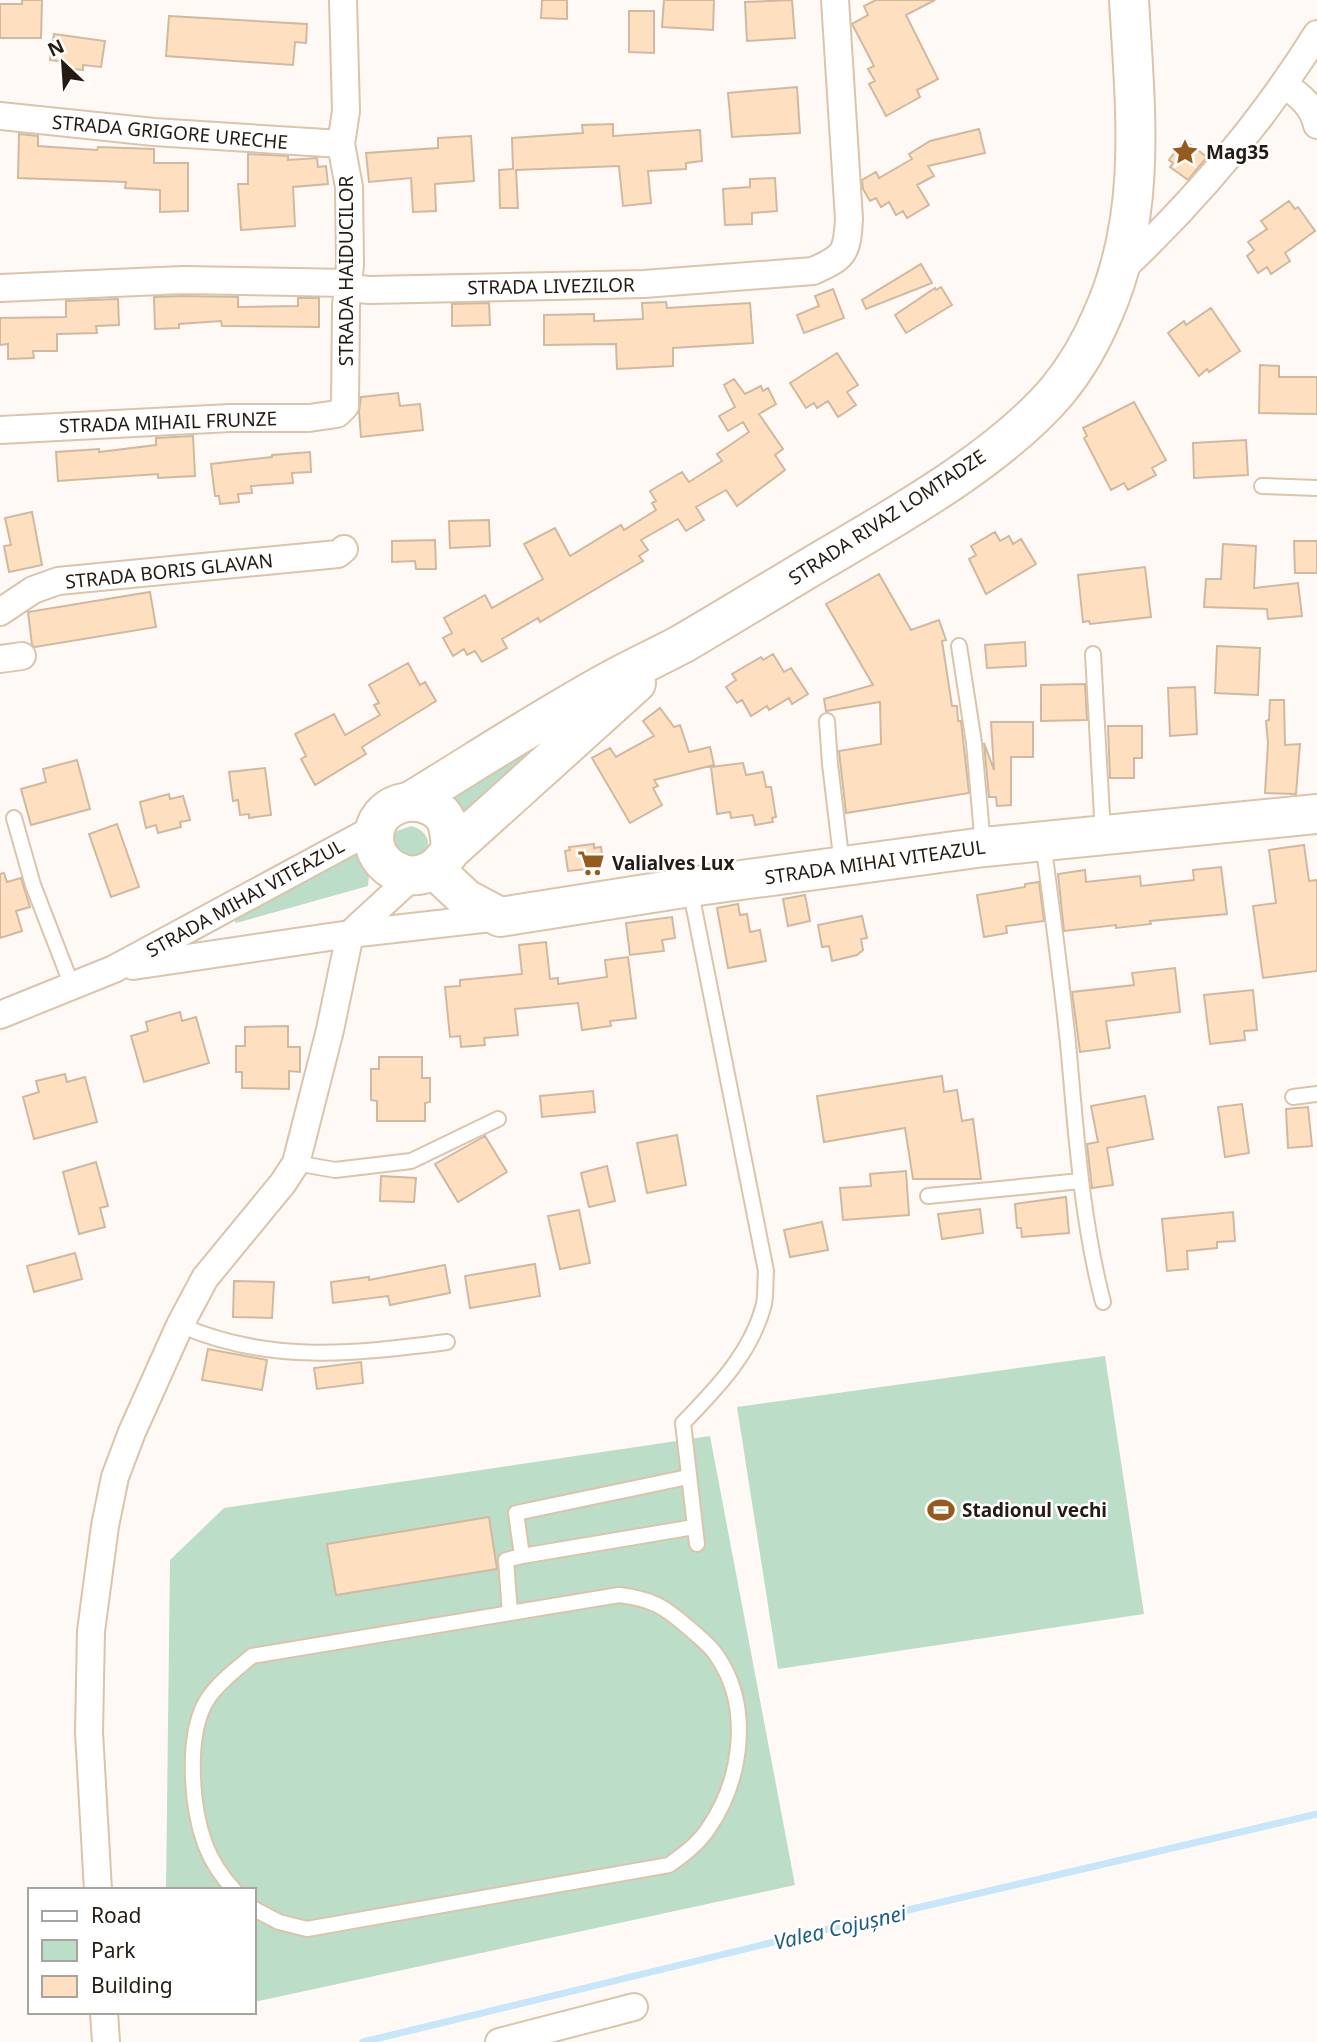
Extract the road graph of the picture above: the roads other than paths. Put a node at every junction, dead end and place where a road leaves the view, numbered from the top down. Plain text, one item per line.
1 (343, 0) edge
2 (835, 0) edge
3 (1129, 0) edge
4 (1317, 34) edge
5 (1285, 85) junction
6 (0, 116) edge
7 (1317, 125) edge
8 (341, 144) junction
9 (1119, 272) junction
10 (347, 283) junction
11 (0, 288) edge
12 (337, 414) joint
13 (0, 430) edge
14 (1262, 486) dead end
15 (1317, 488) edge
16 (344, 550) dead end
17 (0, 612) edge
18 (680, 645) junction
19 (959, 646) dead end
20 (1093, 654) dead end
21 (827, 721) dead end
22 (411, 801) junction
23 (1317, 814) edge
24 (14, 818) dead end
25 (377, 827) junction
26 (1103, 835) junction
27 (1043, 841) junction
28 (984, 847) junction
29 (432, 865) junction
30 (843, 866) junction
31 (690, 887) junction
32 (500, 917) junction
33 (351, 934) junction
34 (114, 969) junction
35 (72, 986) junction
36 (0, 1015) edge
37 (1317, 1094) edge
38 (1293, 1097) dead end
39 (498, 1119) dead end
40 (296, 1163) junction
41 (1081, 1181) junction
42 (928, 1196) dead end
43 (1103, 1302) dead end
44 (180, 1325) junction
45 (447, 1342) dead end
46 (688, 1477) junction
47 (695, 1527) junction
48 (697, 1544) dead end
49 (522, 1556) junction
50 (510, 1613) junction
51 (98, 1888) edge
52 (232, 1888) edge
53 (256, 1910) edge
54 (635, 2007) dead end
55 (104, 2014) edge
56 (106, 2042) edge
57 (499, 2042) edge

1 - 8 street, STRADA HAIDUCILOR
2 - 10 street, STRADA LIVEZILOR
3 - 9 street, STRADA RIVAZ LOMTADZE
4 - 5 street
5 - 7 street
5 - 9 street
6 - 8 street, STRADA GRIGORE URECHE
8 - 10 street, STRADA HAIDUCILOR
9 - 18 street, STRADA RIVAZ LOMTADZE
10 - 11 street, STRADA LIVEZILOR
10 - 12 street, STRADA HAIDUCILOR
12 - 13 street, STRADA MIHAIL FRUNZE
14 - 15 lane
16 - 17 street, STRADA BORIS GLAVAN
18 - 22 street, STRADA RIVAZ LOMTADZE
18 - 29 street, STRADA RIVAZ LOMTADZE
19 - 28 lane
20 - 26 lane
21 - 30 lane
22 - 25 street
22 - 29 street
23 - 26 street, STRADA MIHAI VITEAZUL
24 - 35 lane
25 - 29 street
25 - 34 street, STRADA MIHAI VITEAZUL
26 - 27 street, STRADA MIHAI VITEAZUL
27 - 28 street, STRADA MIHAI VITEAZUL
27 - 41 lane
28 - 30 street, STRADA MIHAI VITEAZUL
29 - 32 street
29 - 33 street
30 - 31 street, STRADA MIHAI VITEAZUL
31 - 32 street, STRADA MIHAI VITEAZUL
31 - 46 lane
32 - 33 street, STRADA MIHAI VITEAZUL
33 - 34 street, STRADA MIHAI VITEAZUL
33 - 40 street
34 - 35 street, STRADA MIHAI VITEAZUL
35 - 36 street, STRADA MIHAI VITEAZUL
37 - 38 lane
39 - 40 lane
40 - 44 street
41 - 42 lane
41 - 43 lane
44 - 45 lane
44 - 51 street
46 - 47 lane
46 - 49 lane
47 - 48 lane
47 - 49 lane
49 - 50 lane
50 - 52 lane
50 - 53 lane
54 - 57 street
55 - 56 street

